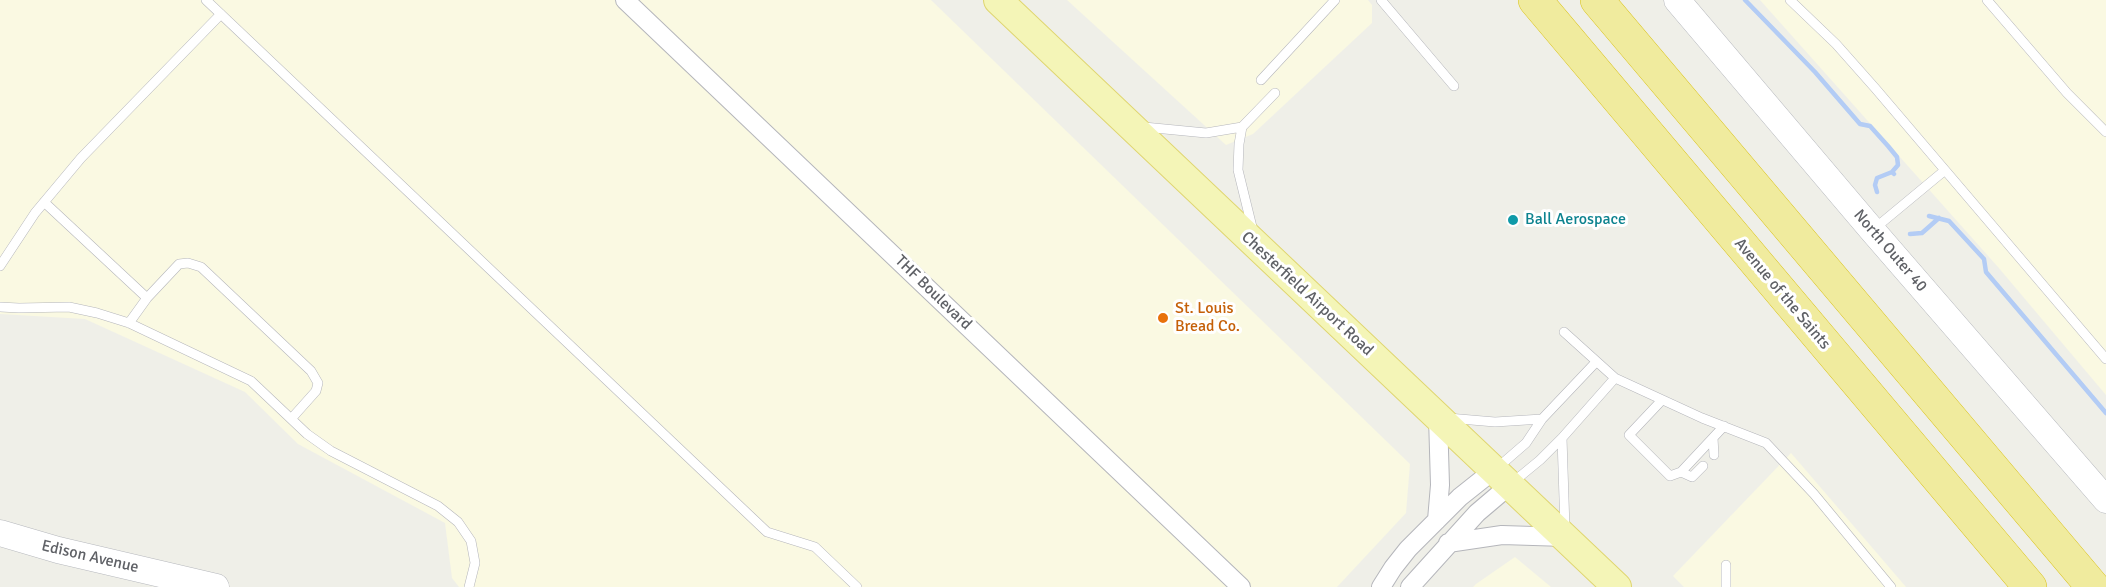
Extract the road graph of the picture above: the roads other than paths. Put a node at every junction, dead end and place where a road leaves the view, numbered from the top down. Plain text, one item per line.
1 (206, 0) edge
2 (625, 0) edge
3 (998, 0) edge
4 (1335, 0) edge
5 (1381, 0) edge
6 (1534, 0) edge
7 (1597, 0) edge
8 (1677, 0) edge
9 (1790, 0) edge
10 (1988, 0) edge
11 (221, 14) junction
12 (1261, 80) dead end
13 (1454, 86) dead end
14 (1275, 93) dead end
15 (1130, 125) junction
16 (1242, 127) junction
17 (2106, 132) edge
18 (1944, 171) junction
19 (44, 202) junction
20 (1872, 230) junction
21 (1258, 248) junction
22 (0, 266) edge
23 (147, 298) junction
24 (0, 307) edge
25 (129, 323) junction
26 (1564, 332) dead end
27 (2106, 359) edge
28 (1596, 362) junction
29 (1615, 378) junction
30 (1662, 400) junction
31 (1438, 417) junction
32 (291, 419) junction
33 (1542, 419) junction
34 (1724, 426) junction
35 (1562, 438) junction
36 (1713, 438) junction
37 (1714, 454) dead end
38 (1703, 466) dead end
39 (1681, 472) junction
40 (1502, 477) junction
41 (2106, 500) edge
42 (1437, 520) junction
43 (0, 533) edge
44 (1565, 537) junction
45 (1449, 543) junction
46 (1726, 565) dead end
47 (470, 586) edge
48 (216, 587) edge
49 (857, 587) edge
50 (1241, 587) edge
51 (1381, 587) edge
52 (1410, 587) edge
53 (1617, 587) edge
54 (1726, 587) edge
55 (1892, 587) edge
56 (2030, 587) edge
57 (2093, 587) edge

1 - 11 lane
2 - 50 street, THF Boulevard
3 - 15 main road, Chesterfield Airport Road
4 - 12 lane
5 - 13 lane
6 - 56 highway, Avenue of the Saints
7 - 57 highway
8 - 20 street, North Outer 40
9 - 18 lane
10 - 17 lane
11 - 19 lane
11 - 49 lane
14 - 16 lane
15 - 16 lane
15 - 21 main road, Chesterfield Airport Road
16 - 21 lane
18 - 20 lane
18 - 27 lane
19 - 22 lane
19 - 23 lane
20 - 41 street, North Outer 40
21 - 31 main road, Chesterfield Airport Road
23 - 25 lane
23 - 32 lane
24 - 25 lane
25 - 32 lane
26 - 28 lane
28 - 29 lane
28 - 33 lane
29 - 30 lane
29 - 35 lane
30 - 34 lane
30 - 39 lane
31 - 33 lane
31 - 40 main road, Chesterfield Airport Road
31 - 42 street
32 - 47 lane
33 - 40 lane
34 - 36 lane
34 - 55 lane
35 - 40 lane
35 - 44 lane
36 - 37 lane
36 - 39 lane
38 - 39 lane
40 - 42 street
40 - 44 main road, Chesterfield Airport Road
40 - 45 street
42 - 51 street
43 - 48 street, Edison Avenue
44 - 45 street
44 - 53 main road, Chesterfield Airport Road
45 - 52 street
46 - 54 lane

